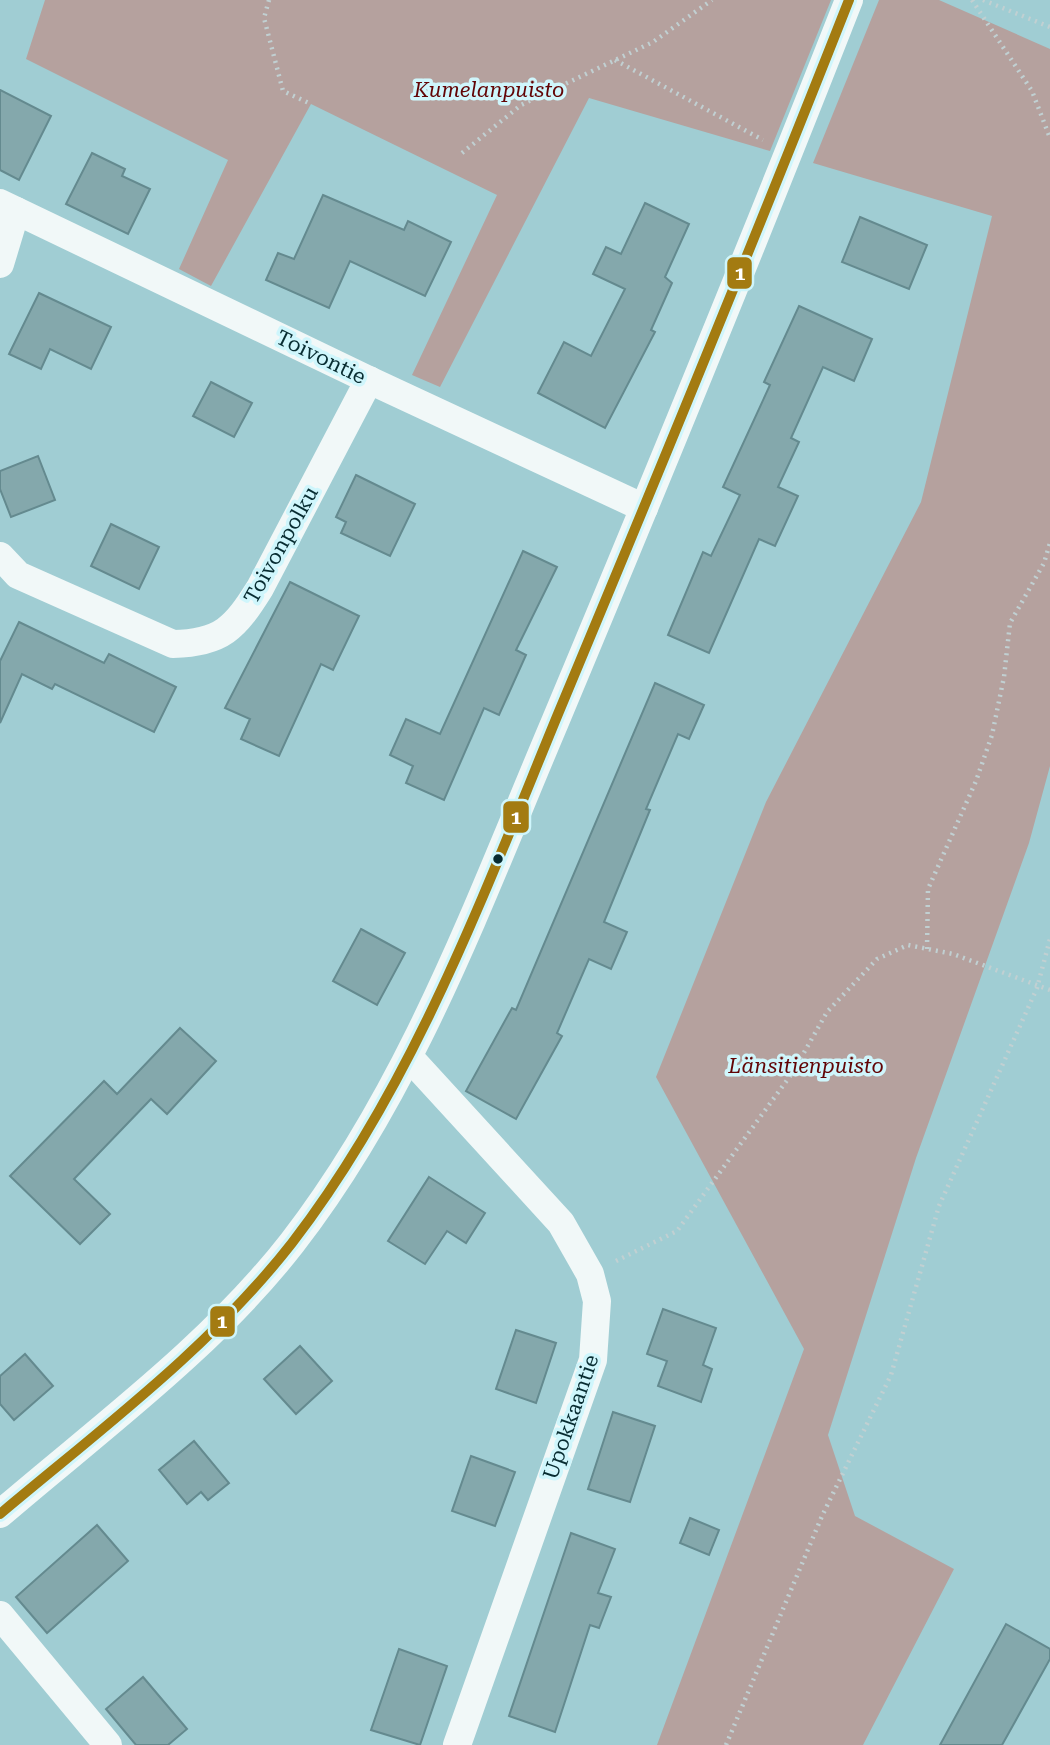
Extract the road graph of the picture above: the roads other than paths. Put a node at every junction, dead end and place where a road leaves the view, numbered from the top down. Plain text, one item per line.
1 (849, 0) edge
2 (8, 207) edge
3 (0, 264) edge
4 (369, 380) junction
5 (645, 508) junction
6 (0, 556) edge
7 (409, 1057) junction
8 (0, 1514) edge
9 (0, 1615) edge
10 (108, 1745) edge
11 (457, 1745) edge

1 - 5 street
2 - 3 street
2 - 4 street, Toivontie
4 - 5 street, Toivontie
4 - 6 street, Toivonpolku
5 - 7 street
7 - 8 street
7 - 11 street, Upokkaantie
9 - 10 street

